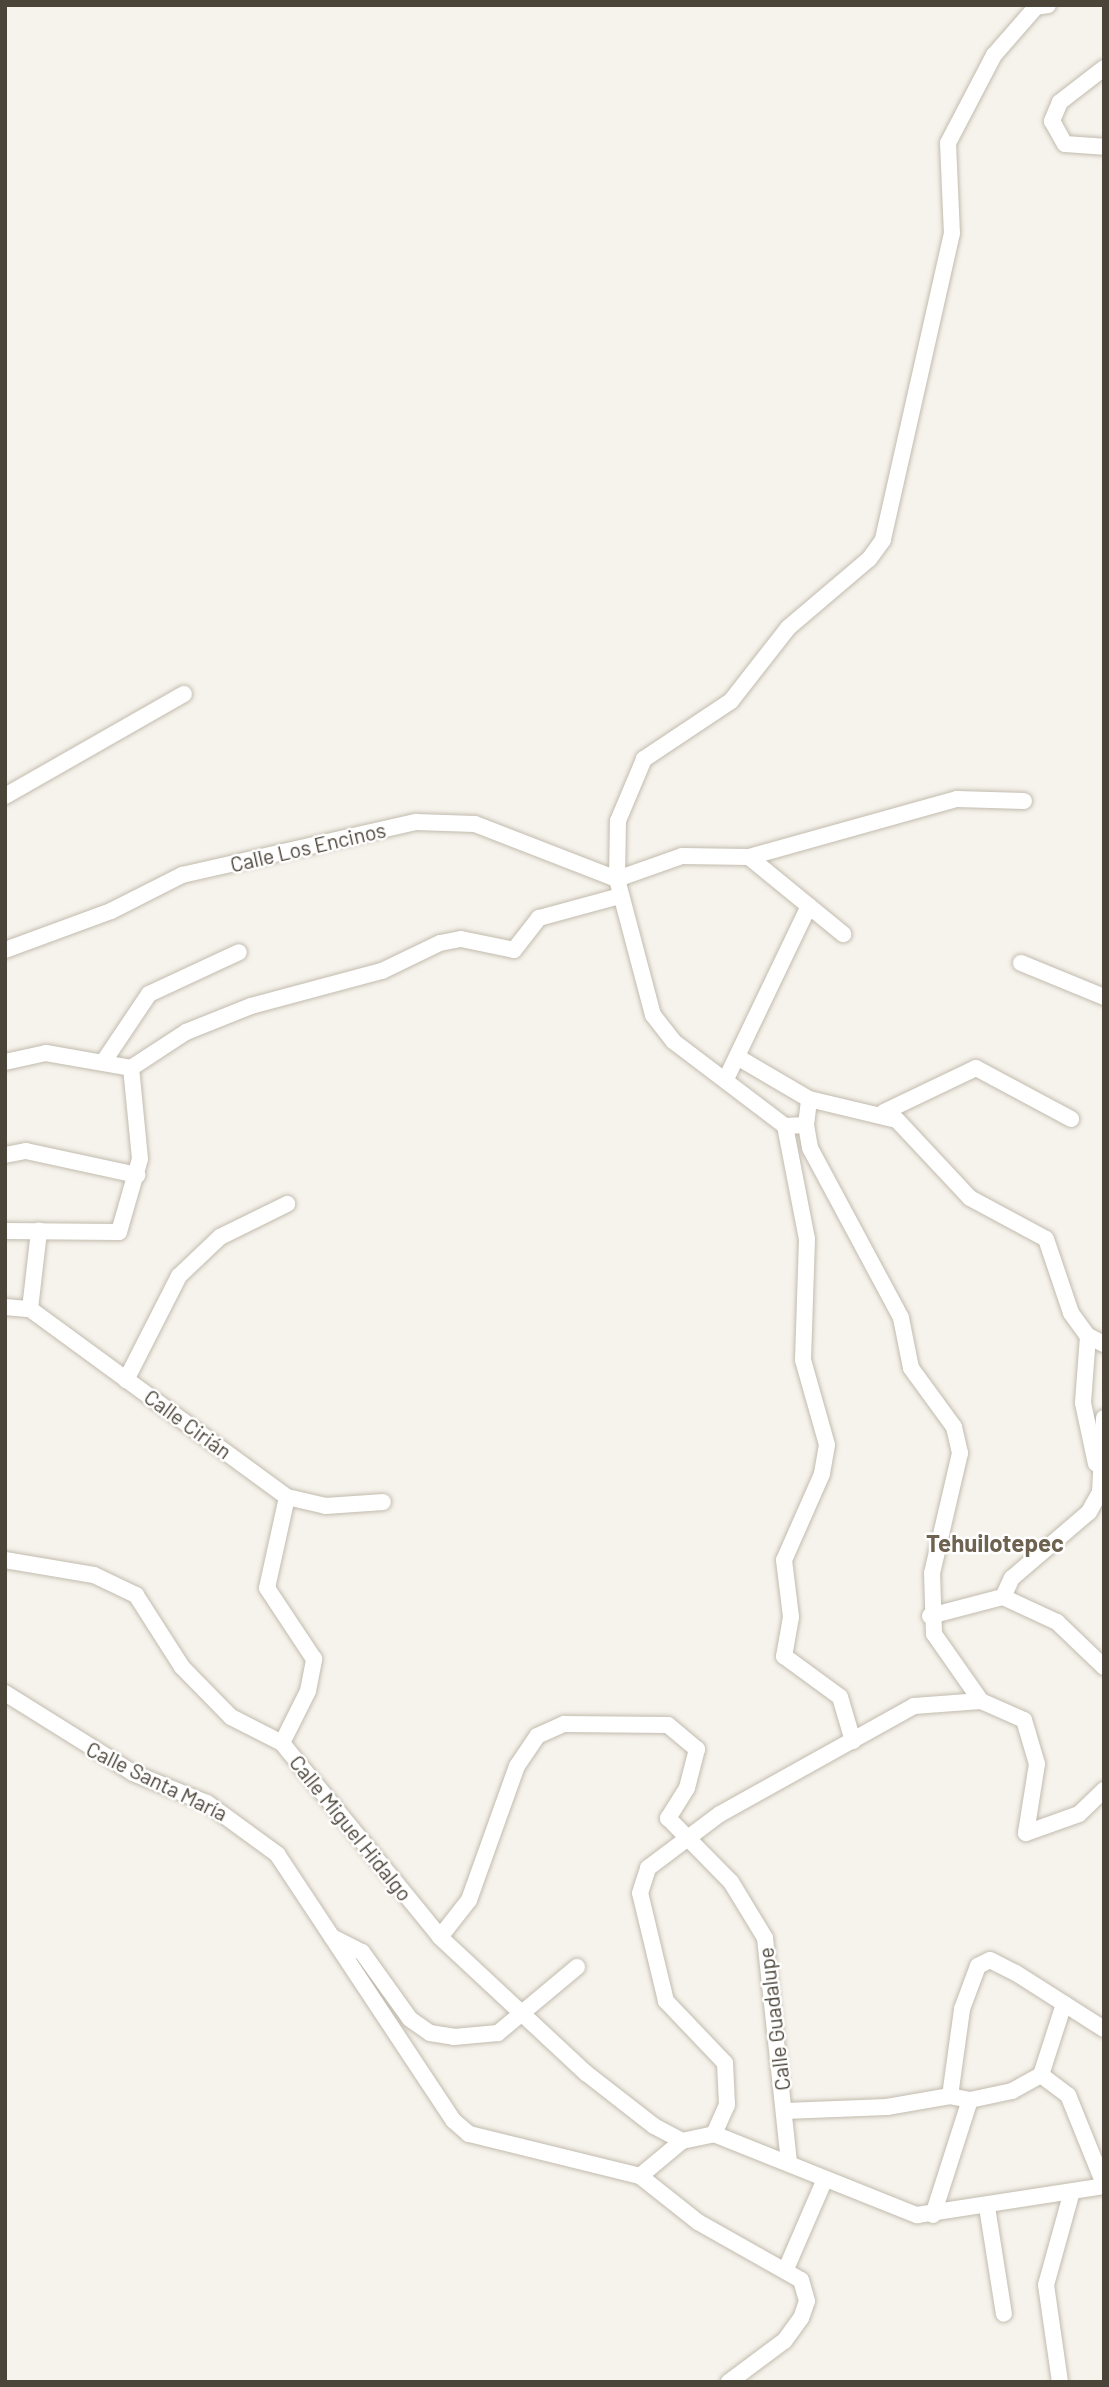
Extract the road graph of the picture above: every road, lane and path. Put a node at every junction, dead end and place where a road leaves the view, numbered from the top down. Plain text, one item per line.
1 (1048, 5) edge
2 (1104, 68) edge
3 (1104, 148) edge
4 (184, 694) dead end
5 (5, 796) edge
6 (1024, 801) dead end
7 (749, 857) junction
8 (617, 879) junction
9 (620, 896) junction
10 (809, 906) junction
11 (843, 934) dead end
12 (5, 950) edge
13 (239, 952) dead end
14 (1021, 963) dead end
15 (1104, 997) edge
16 (738, 1058) junction
17 (104, 1061) junction
18 (5, 1062) edge
19 (131, 1068) junction
20 (726, 1079) junction
21 (809, 1099) junction
22 (884, 1112) junction
23 (1070, 1119) dead end
24 (806, 1125) junction
25 (785, 1126) junction
26 (5, 1154) edge
27 (136, 1175) junction
28 (287, 1204) dead end
29 (5, 1231) edge
30 (39, 1231) junction
31 (5, 1307) edge
32 (30, 1309) junction
33 (1088, 1336) junction
34 (1104, 1344) edge
35 (126, 1380) junction
36 (1104, 1418) edge
37 (1100, 1472) junction
38 (287, 1497) junction
39 (383, 1502) dead end
40 (5, 1560) edge
41 (1003, 1597) junction
42 (930, 1616) junction
43 (1104, 1667) edge
44 (5, 1693) edge
45 (982, 1701) junction
46 (853, 1741) junction
47 (282, 1743) junction
48 (1104, 1790) edge
49 (689, 1835) junction
50 (332, 1937) junction
51 (440, 1937) junction
52 (577, 1966) dead end
53 (1064, 2004) junction
54 (524, 2012) junction
55 (1104, 2029) edge
56 (1041, 2075) junction
57 (950, 2096) junction
58 (970, 2100) junction
59 (785, 2111) junction
60 (714, 2134) junction
61 (682, 2141) junction
62 (789, 2163) junction
63 (639, 2176) junction
64 (825, 2179) junction
65 (1104, 2185) edge
66 (1071, 2195) junction
67 (988, 2207) junction
68 (933, 2215) junction
69 (786, 2269) junction
70 (1004, 2314) dead end
71 (729, 2382) edge
72 (1060, 2382) edge

1 - 8 street
2 - 3 street
4 - 5 street
6 - 7 street
7 - 8 street
7 - 10 street
8 - 9 street
8 - 12 street, Calle Los Encinos
9 - 19 street
9 - 20 street
10 - 11 street
10 - 16 street
13 - 17 street
14 - 15 street
16 - 20 street
16 - 21 street
17 - 18 street
17 - 19 street
19 - 27 street
20 - 25 street
21 - 22 street
21 - 24 street
22 - 23 street
22 - 33 street
24 - 25 street
24 - 42 street
25 - 46 street
26 - 27 street
27 - 30 street
28 - 35 street
29 - 30 street
30 - 32 street
31 - 32 street
32 - 35 street, Calle Cirián
33 - 34 street
33 - 37 street
35 - 38 street, Calle Cirián
36 - 37 street
37 - 41 street
38 - 39 street, Calle Cirián
38 - 47 street
40 - 47 street, Calle Miguel Hidalgo
41 - 42 street
41 - 43 street
42 - 45 street
44 - 50 street, Calle Santa María
45 - 46 street
45 - 48 street
46 - 49 street
47 - 51 street, Calle Miguel Hidalgo
49 - 51 street, Calle Guadalupe
49 - 59 street, Calle Guadalupe
49 - 60 street
50 - 54 street
50 - 63 street, Calle Santa María
51 - 54 street, Calle Miguel Hidalgo
52 - 54 street
53 - 55 street
53 - 56 street
53 - 57 street
54 - 61 street, Calle Miguel Hidalgo
56 - 58 street
56 - 65 street
57 - 58 street
57 - 59 street
58 - 68 street
59 - 62 street, Calle Guadalupe
60 - 61 street
60 - 62 street
61 - 63 street
62 - 64 street
63 - 69 street
64 - 68 street
64 - 69 street
65 - 66 street
66 - 67 street
66 - 72 street
67 - 68 street
67 - 70 street
69 - 71 street

